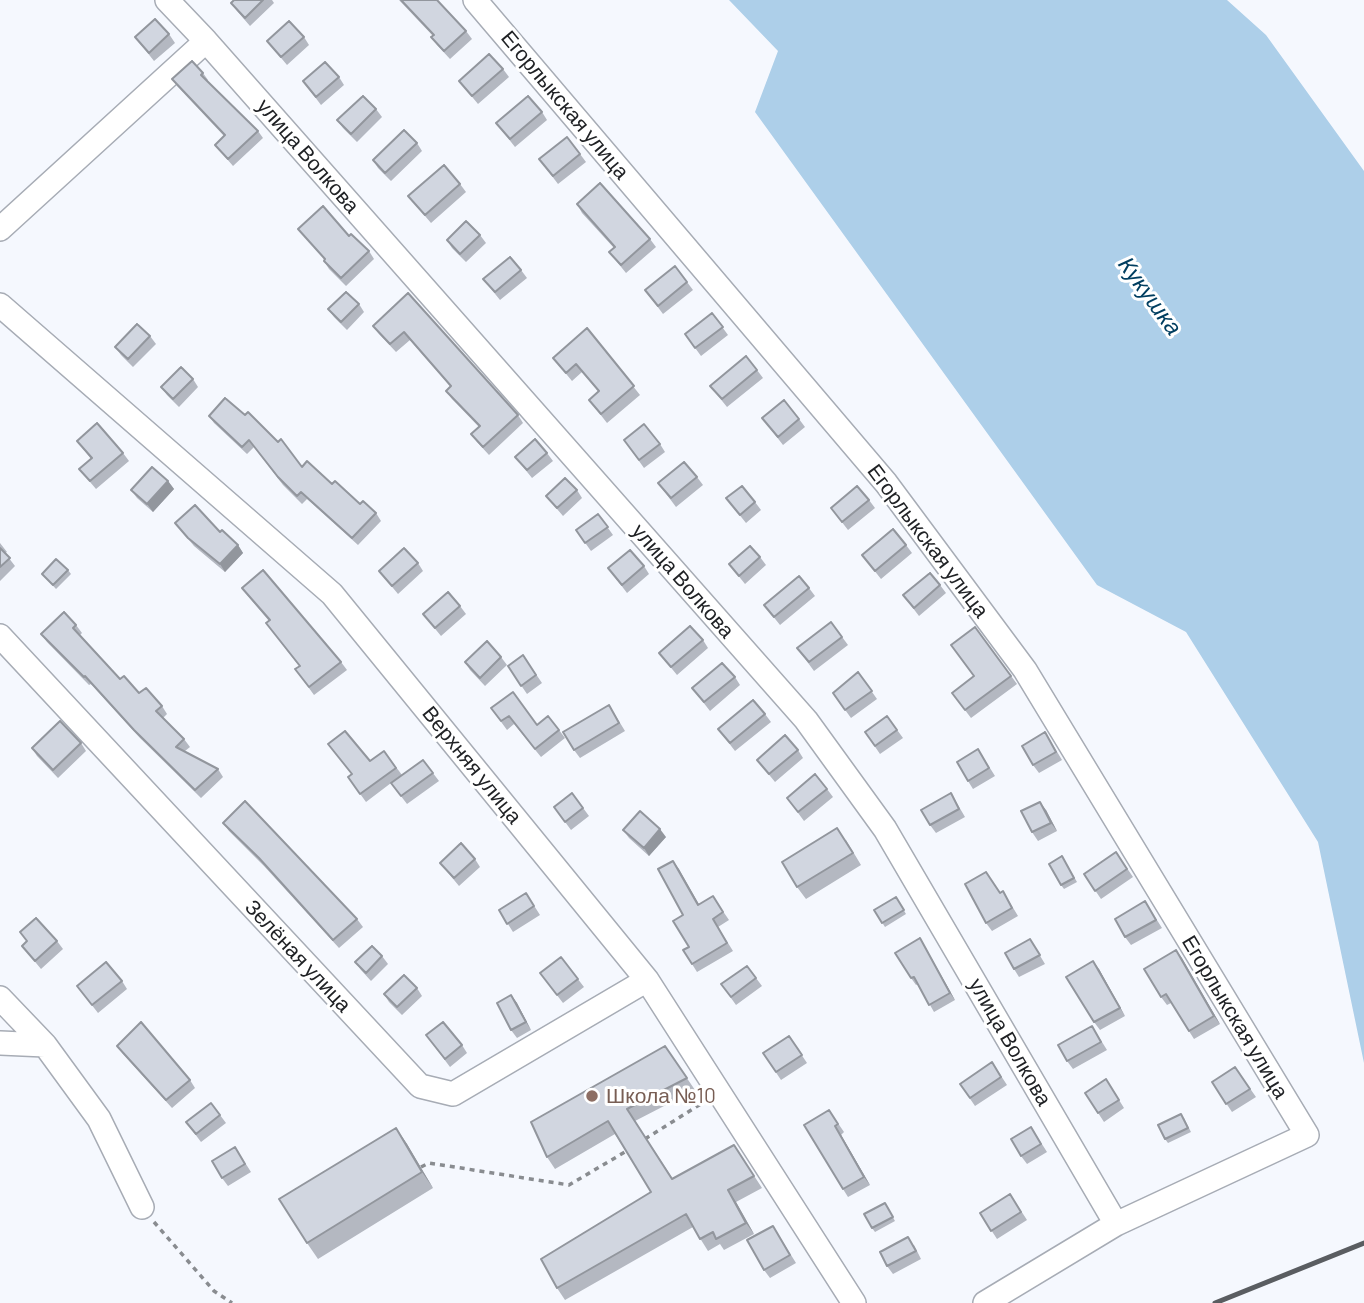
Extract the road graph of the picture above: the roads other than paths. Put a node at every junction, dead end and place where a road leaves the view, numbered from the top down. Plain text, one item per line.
1 (167, 0) edge
2 (475, 0) edge
3 (206, 41) junction
4 (0, 229) edge
5 (0, 305) edge
6 (0, 636) edge
7 (647, 980) junction
8 (0, 998) edge
9 (0, 1043) edge
10 (45, 1045) junction
11 (142, 1207) road end
12 (1116, 1224) junction
13 (854, 1303) edge
14 (985, 1303) edge

1 - 3 street, улица Волкова
2 - 12 street, Егорлыкская улица
3 - 4 street
3 - 12 street, улица Волкова
5 - 7 street, Верхняя улица
6 - 7 street, Зелёная улица
7 - 13 street, Верхняя улица
8 - 10 street
9 - 10 street
10 - 11 street
12 - 14 street

